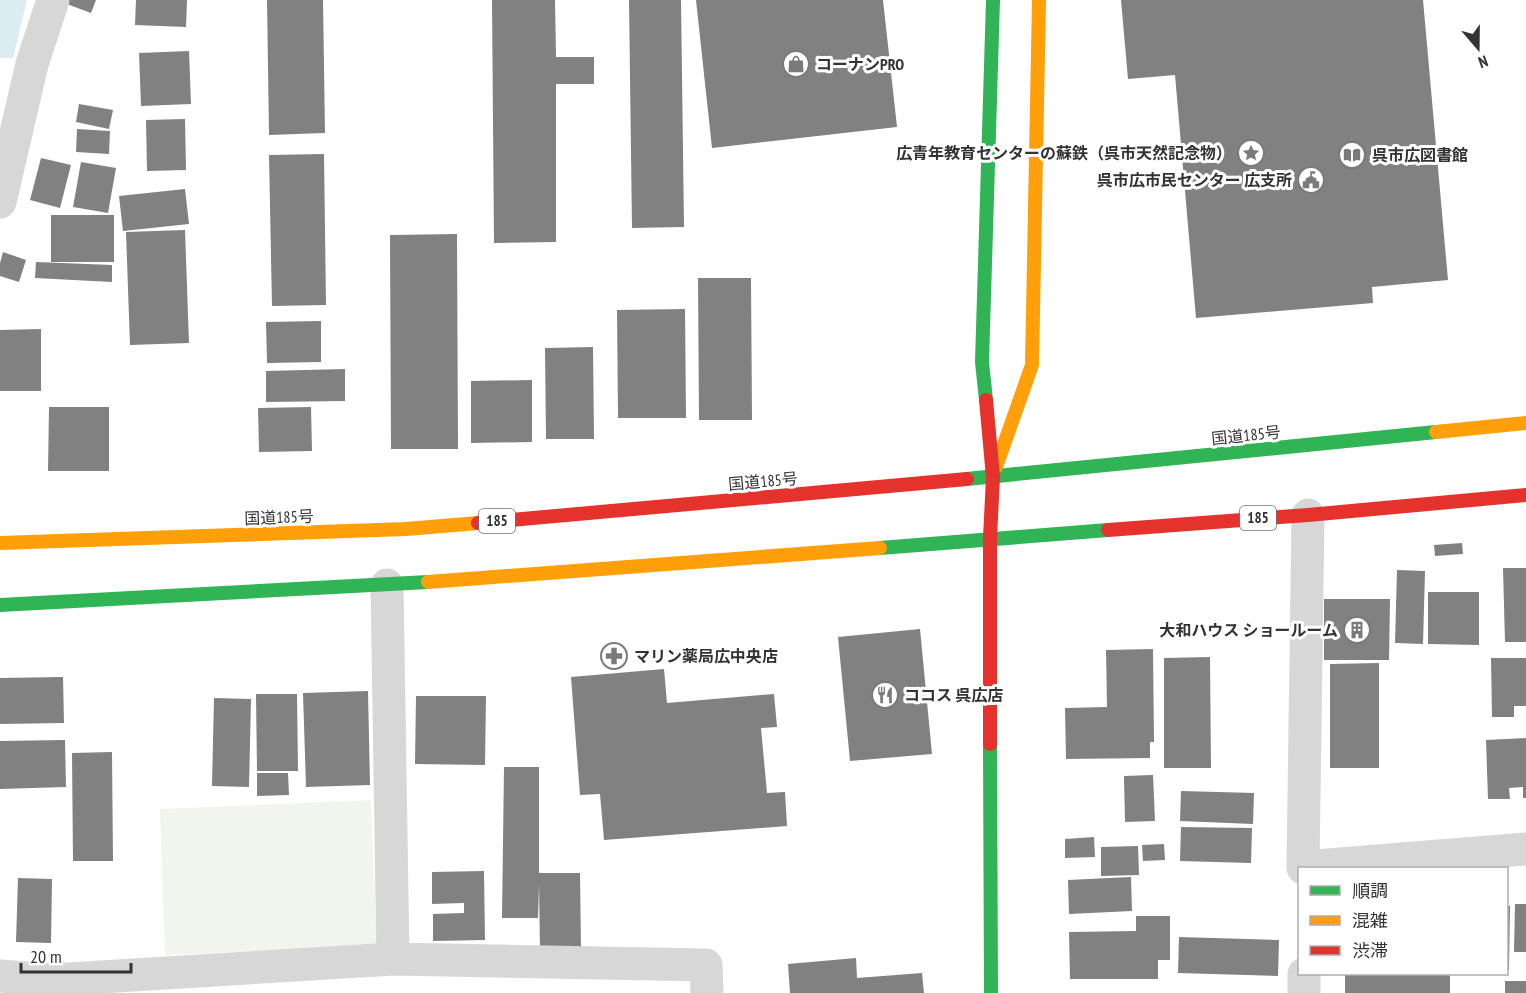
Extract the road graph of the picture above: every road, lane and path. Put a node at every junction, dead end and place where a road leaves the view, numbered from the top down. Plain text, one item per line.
1 (53, 0) edge
2 (993, 0) edge
3 (1039, 0) edge
4 (0, 202) edge
5 (1526, 423) edge
6 (993, 477) junction
7 (1526, 495) edge
8 (1308, 514) junction
9 (990, 538) junction
10 (0, 543) edge
11 (387, 585) junction
12 (0, 605) edge
13 (1526, 849) edge
14 (1303, 867) edge
15 (1315, 867) edge
16 (393, 959) junction
17 (1304, 975) edge
18 (0, 976) edge
19 (707, 993) edge
20 (991, 993) edge
21 (1304, 993) edge

1 - 4 street
2 - 6 main road
3 - 6 main road
5 - 6 main road, 国道185号 / 185
6 - 9 main road
6 - 10 main road, 国道185号 / 185
7 - 8 main road, 185
8 - 9 main road, 185
8 - 14 street
9 - 11 main road, 185
9 - 20 main road
11 - 12 main road, 185
11 - 16 street
13 - 15 street
16 - 18 street
16 - 19 street
17 - 21 street

